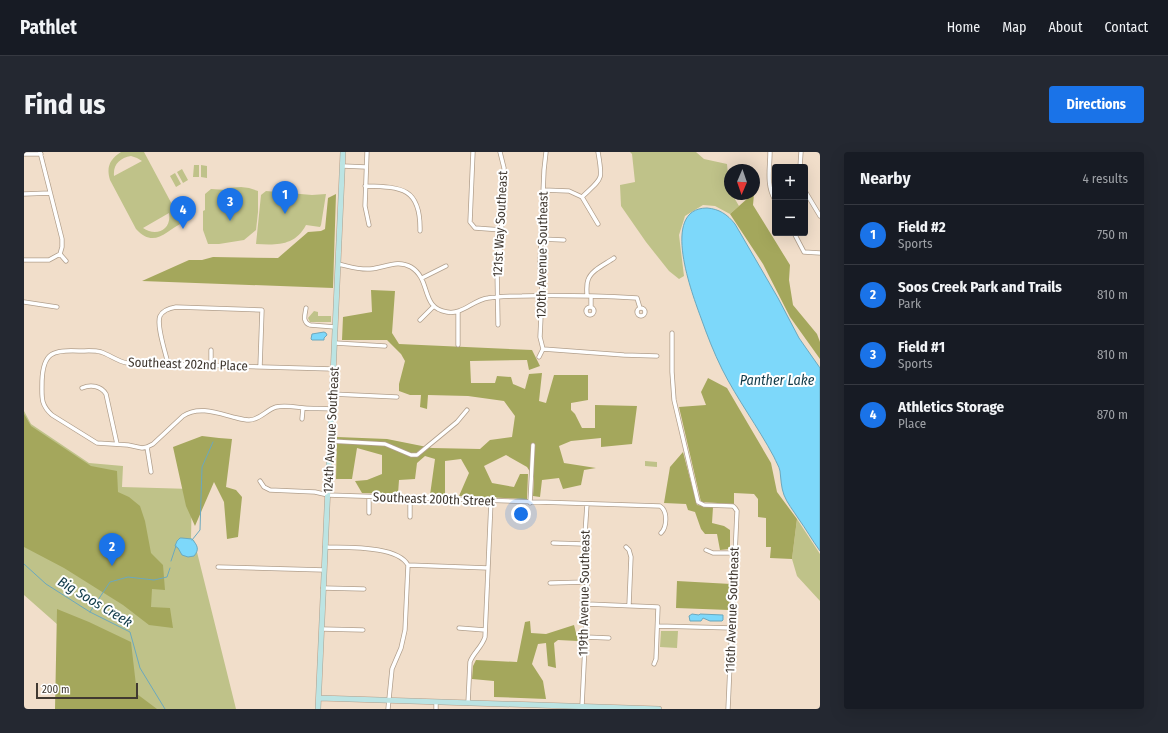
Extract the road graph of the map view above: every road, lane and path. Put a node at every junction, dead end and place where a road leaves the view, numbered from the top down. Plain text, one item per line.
1 (344, 152) edge
2 (367, 152) edge
3 (473, 152) edge
4 (500, 152) edge
5 (546, 152) edge
6 (598, 152) edge
7 (770, 152) edge
8 (801, 152) edge
9 (41, 153) edge
10 (24, 154) edge
11 (800, 164) edge
12 (343, 166) junction
13 (366, 167) junction
14 (365, 186) junction
15 (543, 190) junction
16 (50, 193) junction
17 (24, 194) edge
18 (772, 194) edge
19 (808, 196) edge
20 (582, 197) junction
21 (820, 216) edge
22 (598, 224) dead end
23 (369, 225) dead end
24 (420, 230) dead end
25 (502, 230) junction
26 (796, 236) edge
27 (541, 239) junction
28 (564, 240) dead end
29 (820, 253) edge
30 (60, 254) junction
31 (614, 258) dead end
32 (24, 260) edge
33 (66, 261) dead end
34 (338, 264) junction
35 (446, 266) dead end
36 (422, 278) junction
37 (542, 295) junction
38 (589, 296) junction
39 (497, 297) junction
40 (24, 302) edge
41 (434, 306) junction
42 (57, 307) dead end
43 (591, 307) dead end
44 (306, 308) dead end
45 (640, 308) dead end
46 (458, 312) junction
47 (420, 320) dead end
48 (498, 325) dead end
49 (335, 327) junction
50 (672, 333) dead end
51 (334, 343) junction
52 (458, 345) dead end
53 (385, 346) dead end
54 (543, 349) junction
55 (211, 350) dead end
56 (657, 356) dead end
57 (539, 357) dead end
58 (168, 364) junction
59 (211, 365) junction
60 (260, 367) junction
61 (333, 369) junction
62 (82, 388) dead end
63 (332, 394) junction
64 (397, 397) dead end
65 (303, 408) junction
66 (332, 409) junction
67 (467, 410) dead end
68 (302, 419) dead end
69 (330, 441) junction
70 (117, 444) junction
71 (533, 445) dead end
72 (147, 447) junction
73 (151, 472) dead end
74 (260, 481) dead end
75 (328, 495) junction
76 (369, 497) junction
77 (410, 499) junction
78 (490, 501) junction
79 (530, 503) junction
80 (587, 504) junction
81 (369, 513) dead end
82 (410, 517) dead end
83 (661, 533) dead end
84 (553, 543) dead end
85 (584, 544) junction
86 (325, 547) junction
87 (626, 547) dead end
88 (706, 550) dead end
89 (735, 553) junction
90 (408, 565) junction
91 (218, 567) dead end
92 (488, 568) junction
93 (324, 570) junction
94 (587, 582) junction
95 (550, 583) dead end
96 (324, 588) junction
97 (364, 589) dead end
98 (587, 604) junction
99 (629, 605) junction
100 (658, 626) junction
101 (322, 628) junction
102 (459, 628) dead end
103 (732, 628) junction
104 (363, 630) dead end
105 (485, 630) junction
106 (585, 637) junction
107 (609, 638) dead end
108 (654, 664) dead end
109 (318, 698) junction
110 (388, 700) junction
111 (436, 702) junction
112 (468, 703) junction
113 (582, 706) junction
114 (526, 707) edge
115 (318, 709) edge
116 (388, 709) edge
117 (436, 709) edge
118 (659, 709) edge
119 (728, 709) edge

1 - 12 street, 124th Avenue Southeast
2 - 13 street
3 - 25 street
4 - 25 street, 121st Way Southeast
5 - 15 street, 120th Avenue Southeast
6 - 20 street
7 - 18 street
8 - 11 street
9 - 10 street
9 - 16 street
12 - 13 street
12 - 34 street, 124th Avenue Southeast
13 - 14 street
14 - 23 street
14 - 24 street
15 - 20 street
15 - 27 street, 120th Avenue Southeast
16 - 17 street
16 - 30 street
19 - 21 street
20 - 22 street
25 - 39 street, 121st Way Southeast
26 - 29 street
27 - 28 street
27 - 37 street, 120th Avenue Southeast
30 - 32 street
30 - 33 street
31 - 38 street
34 - 36 street
34 - 49 street, 124th Avenue Southeast
35 - 36 street
36 - 41 street
37 - 38 street
37 - 39 street
37 - 54 street, 120th Avenue Southeast
38 - 43 street
38 - 45 street
39 - 46 street
39 - 48 street, 121st Way Southeast
40 - 42 street
41 - 46 street
41 - 47 street
44 - 49 street
46 - 52 street
49 - 51 street, 124th Avenue Southeast
50 - 89 street, 116th Avenue Southeast
51 - 53 street
51 - 61 street, 124th Avenue Southeast
54 - 56 street
54 - 57 street
55 - 59 street
58 - 59 street, Southeast 202nd Place
58 - 60 street
58 - 70 street, Southeast 202nd Place
59 - 60 street, Southeast 202nd Place
60 - 61 street, Southeast 202nd Place
61 - 63 street, 124th Avenue Southeast
62 - 70 street
63 - 64 street
63 - 66 street, 124th Avenue Southeast
65 - 66 street
65 - 68 street
65 - 72 street
66 - 69 street, 124th Avenue Southeast
67 - 69 street
69 - 75 street, 124th Avenue Southeast
70 - 72 street
71 - 79 street
72 - 73 street
74 - 75 street, Southeast 200th Street
75 - 76 street, Southeast 200th Street
75 - 86 street, 124th Avenue Southeast
76 - 77 street, Southeast 200th Street
76 - 81 street
77 - 78 street, Southeast 200th Street
77 - 82 street
78 - 79 street, Southeast 200th Street
78 - 92 street
79 - 80 street, Southeast 200th Street
80 - 83 street, Southeast 200th Street
80 - 85 street, 119th Avenue Southeast
84 - 85 street
85 - 94 street, 119th Avenue Southeast
86 - 90 street
86 - 93 street, 124th Avenue Southeast
87 - 99 street
88 - 89 street
89 - 103 street, 116th Avenue Southeast
90 - 92 street
90 - 110 street
91 - 93 street
92 - 105 street
93 - 96 street, 124th Avenue Southeast
94 - 95 street
94 - 98 street, 119th Avenue Southeast
96 - 97 street
96 - 101 street, 124th Avenue Southeast
98 - 99 street
98 - 106 street, 119th Avenue Southeast
99 - 100 street
100 - 103 street
100 - 108 street
101 - 104 street
101 - 109 street, 124th Avenue Southeast
102 - 105 street
103 - 119 street, 116th Avenue Southeast
105 - 112 street
106 - 107 street
106 - 113 street, 119th Avenue Southeast
109 - 110 street
109 - 115 street, 124th Avenue Southeast
110 - 111 street
110 - 116 street
111 - 112 street
111 - 117 street
112 - 114 street
113 - 114 street
113 - 118 street

